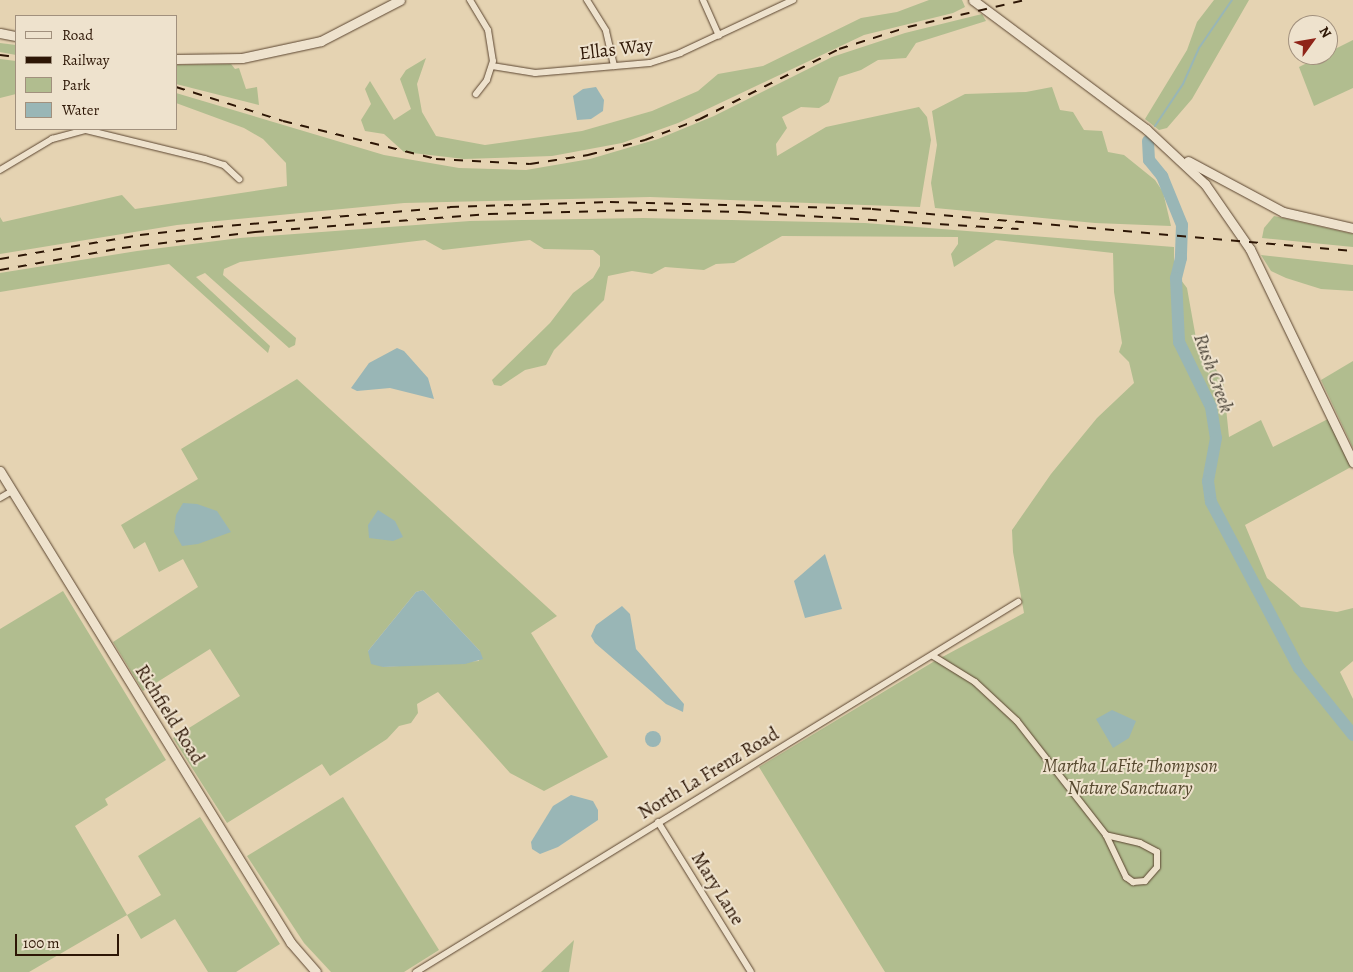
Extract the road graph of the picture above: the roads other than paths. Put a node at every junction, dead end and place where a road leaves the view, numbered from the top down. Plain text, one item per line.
1 (400, 0) edge
2 (470, 0) edge
3 (587, 0) edge
4 (703, 0) edge
5 (792, 0) edge
6 (972, 0) edge
7 (0, 33) edge
8 (15, 36) edge
9 (719, 36) junction
10 (178, 59) edge
11 (492, 66) junction
12 (614, 66) junction
13 (476, 94) dead end
14 (1177, 155) junction
15 (0, 170) edge
16 (239, 180) dead end
17 (1236, 188) junction
18 (1217, 198) junction
19 (1353, 228) edge
20 (1353, 462) edge
21 (0, 471) edge
22 (12, 490) junction
23 (0, 498) edge
24 (1018, 602) dead end
25 (932, 656) junction
26 (658, 822) junction
27 (1106, 835) junction
28 (316, 972) edge
29 (416, 972) edge
30 (751, 972) edge

1 - 10 street
2 - 11 street
3 - 12 street
4 - 9 street
5 - 9 street, Ellas Way
6 - 14 street
7 - 8 street
9 - 12 street, Ellas Way
11 - 12 street, Ellas Way
11 - 13 street
14 - 17 street
14 - 18 street
15 - 16 street
17 - 18 street
17 - 19 street
18 - 20 street
21 - 22 street, Richfield Road
22 - 23 street
22 - 28 street, Richfield Road
24 - 25 street, North La Frenz Road
25 - 26 street, North La Frenz Road
25 - 27 street
26 - 29 street, North La Frenz Road
26 - 30 street, Mary Lane
27 - 27 street

